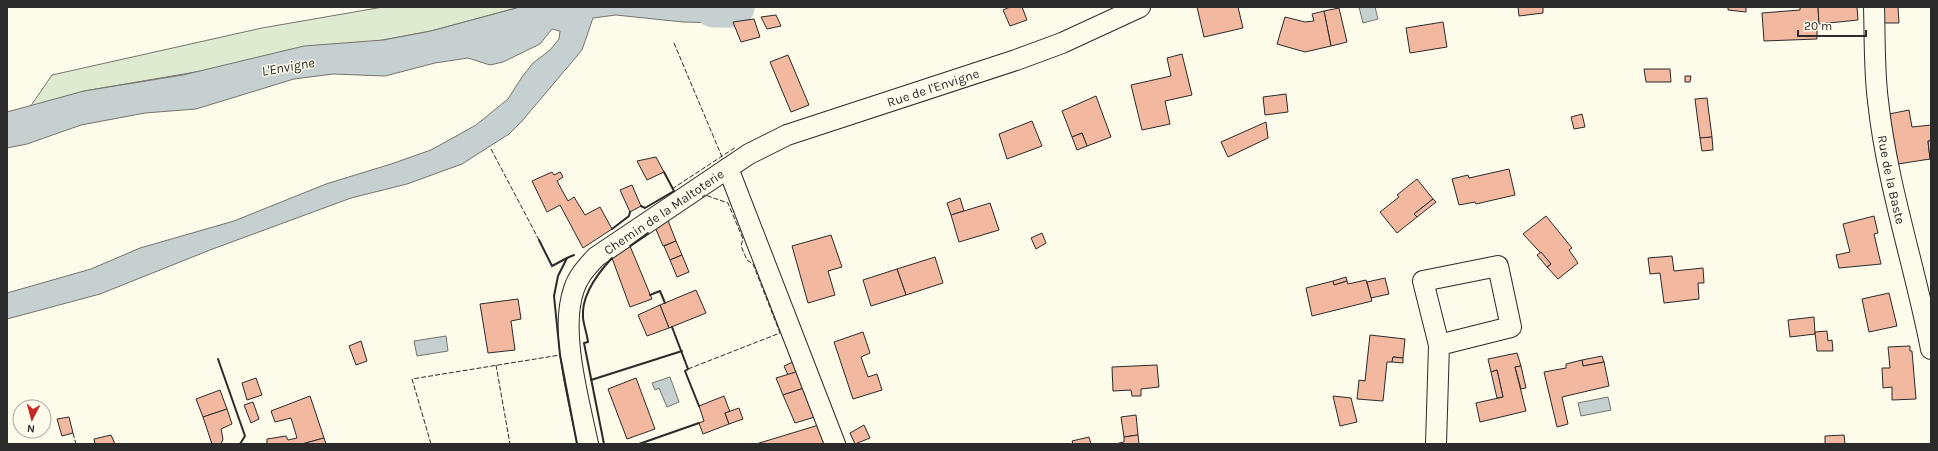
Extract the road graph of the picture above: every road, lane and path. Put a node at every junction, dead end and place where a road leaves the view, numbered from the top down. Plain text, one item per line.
1 (1140, 7) edge
2 (1874, 7) edge
3 (728, 168) junction
4 (1439, 346) junction
5 (1931, 349) edge
6 (588, 444) edge
7 (835, 444) edge
8 (1436, 444) edge

1 - 3 street, Rue de l'Envigne
2 - 5 street, Rue de la Baste
3 - 6 street, Chemin de la Maltoterie
3 - 7 street, Chemin de la Maltoterie
4 - 4 street
4 - 8 street

